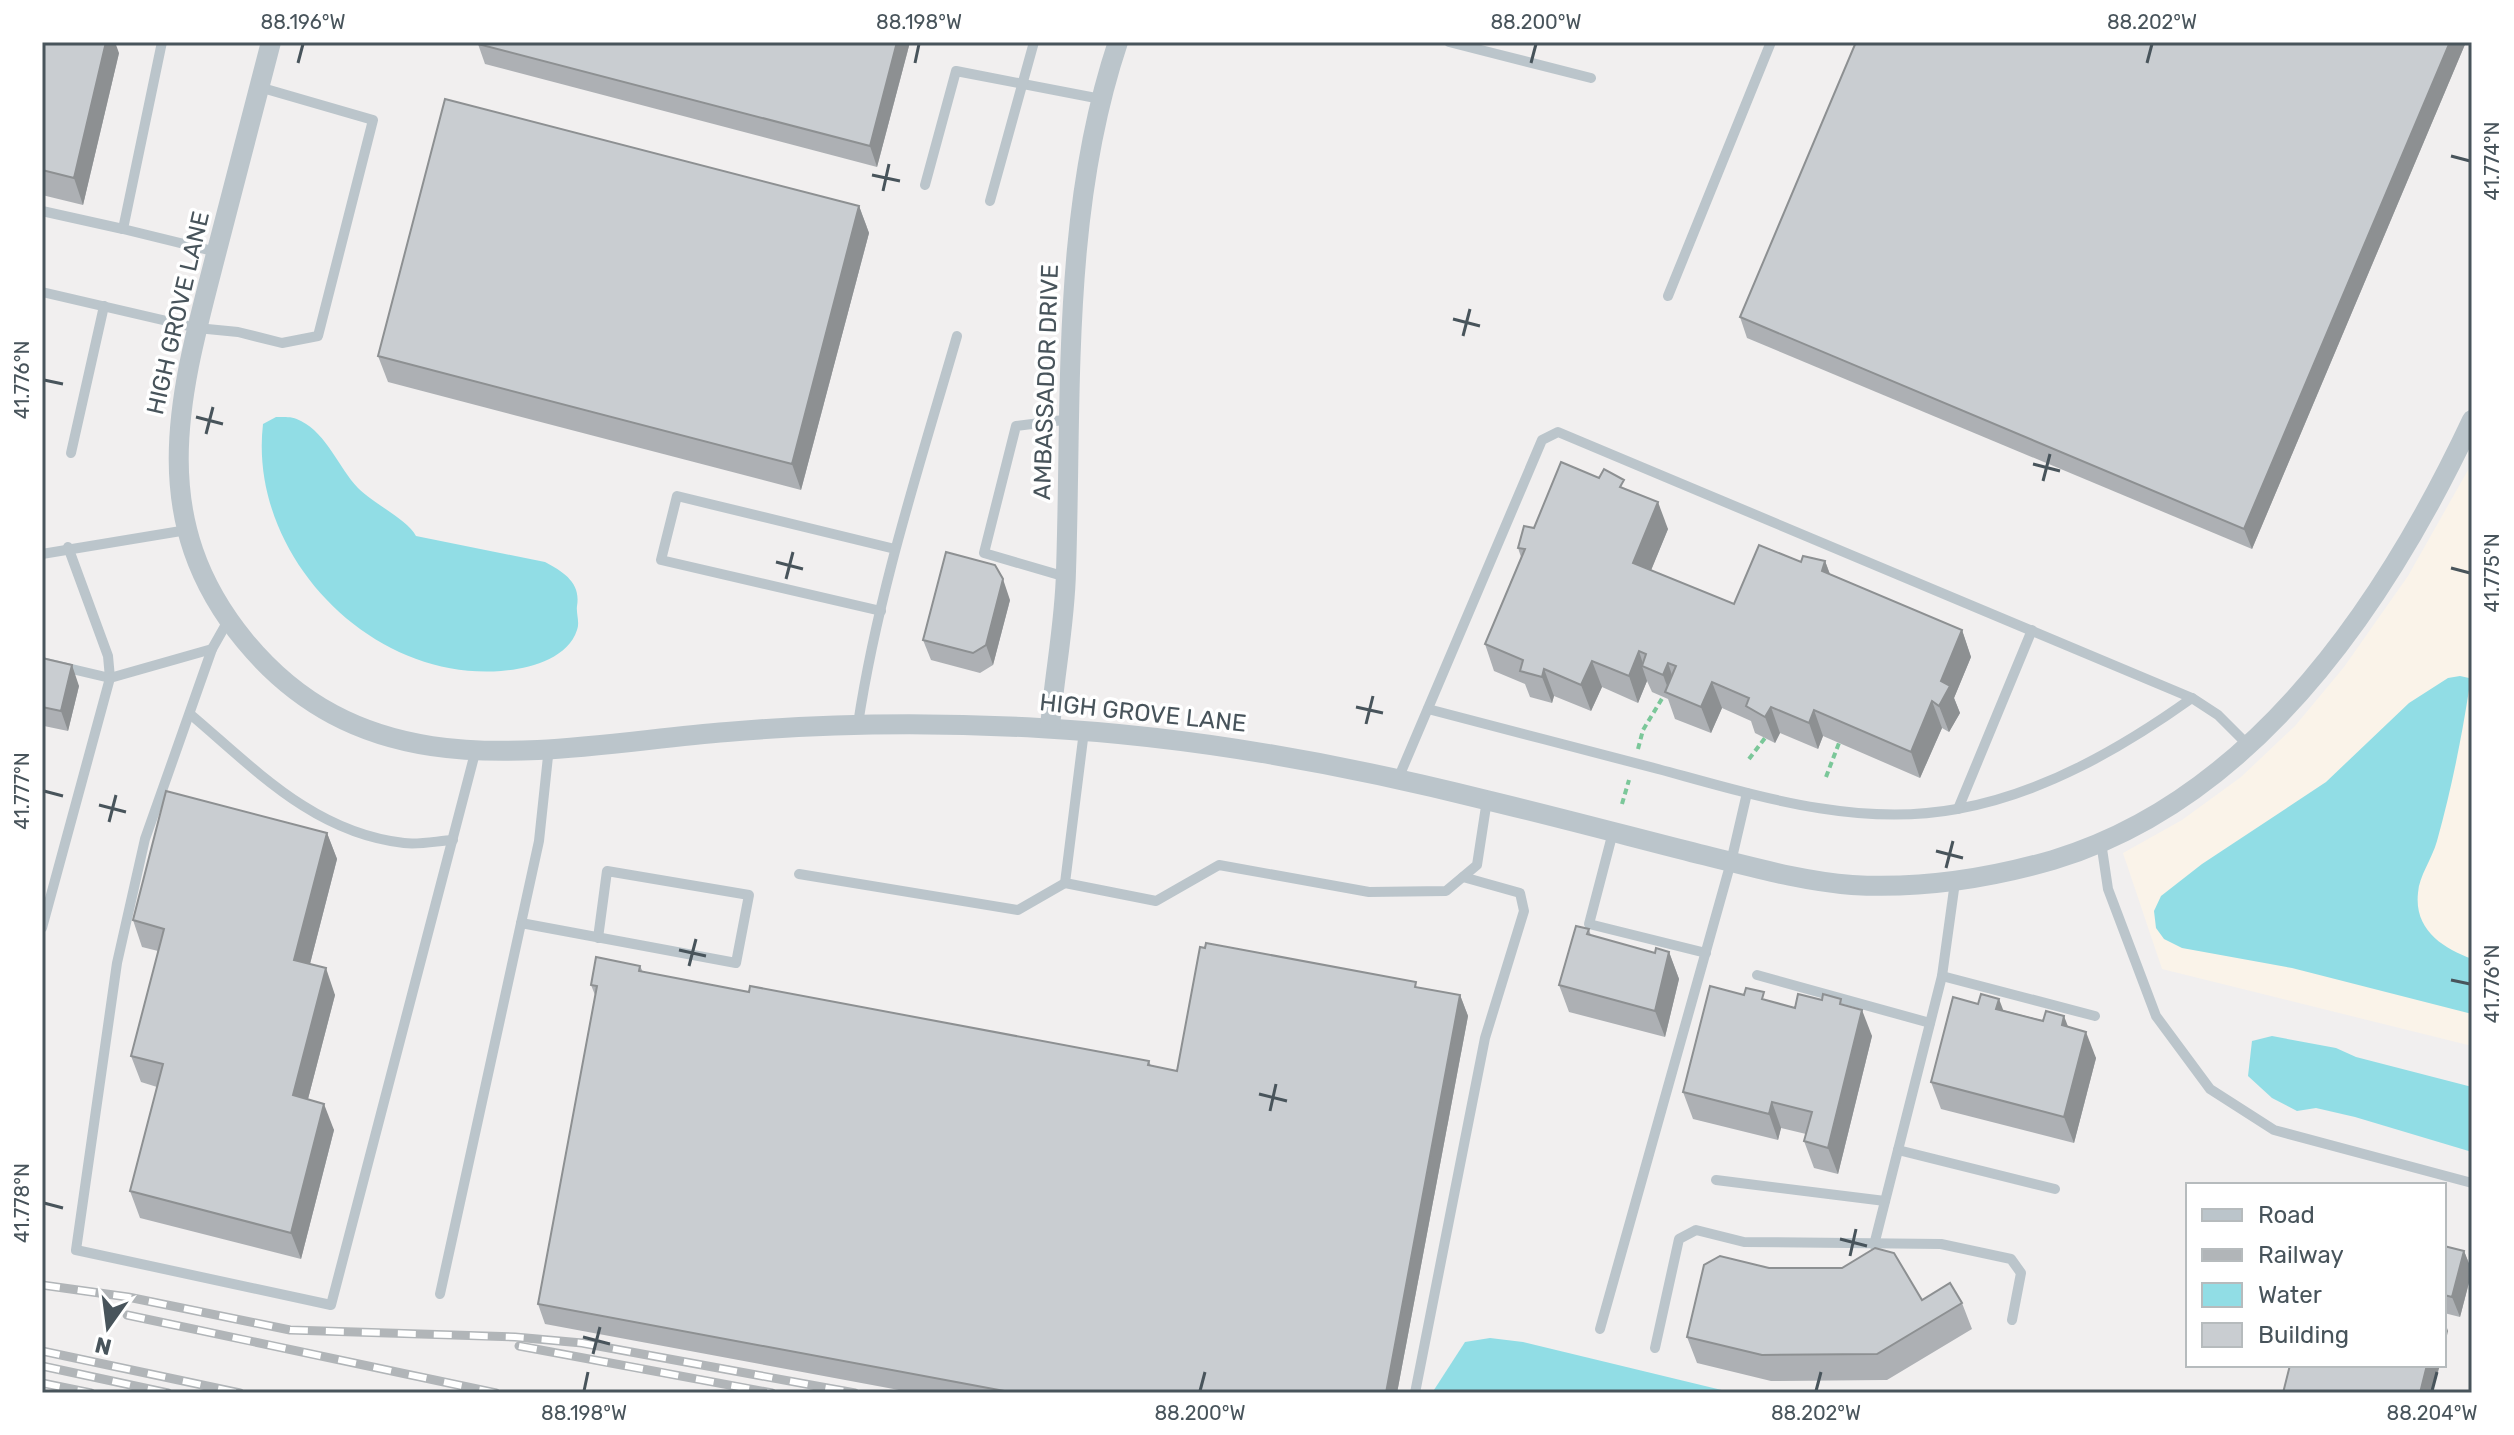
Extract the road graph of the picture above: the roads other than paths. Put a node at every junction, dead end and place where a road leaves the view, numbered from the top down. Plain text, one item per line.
1 (162, 42) edge
2 (271, 42) edge
3 (1034, 42) edge
4 (1118, 42) edge
5 (1449, 42) edge
6 (1771, 42) edge
7 (1591, 78) dead end
8 (1022, 83) junction
9 (259, 87) junction
10 (1101, 99) junction
11 (925, 185) dead end
12 (990, 201) dead end
13 (42, 211) edge
14 (123, 229) junction
15 (217, 252) junction
16 (42, 292) edge
17 (1668, 296) dead end
18 (104, 306) junction
19 (197, 328) junction
20 (957, 336) dead end
21 (1071, 419) junction
22 (2472, 420) edge
23 (71, 453) dead end
24 (187, 530) junction
25 (68, 547) junction
26 (895, 549) junction
27 (42, 554) edge
28 (1066, 577) junction
29 (881, 611) junction
30 (229, 619) junction
31 (2032, 630) junction
32 (212, 649) junction
33 (42, 662) edge
34 (110, 678) junction
35 (2192, 698) junction
36 (1428, 709) junction
37 (190, 714) junction
38 (858, 724) junction
39 (1050, 728) junction
40 (1084, 731) junction
41 (2248, 745) junction
42 (549, 747) junction
43 (475, 753) junction
44 (1398, 779) junction
45 (1747, 793) junction
46 (1487, 800) junction
47 (1958, 809) junction
48 (1613, 832) junction
49 (453, 840) junction
50 (2101, 842) junction
51 (1731, 862) junction
52 (799, 874) dead end
53 (1463, 877) junction
54 (1955, 882) junction
55 (1065, 883) junction
56 (521, 923) junction
57 (42, 928) edge
58 (598, 938) junction
59 (1706, 953) junction
60 (1757, 975) dead end
61 (1942, 976) junction
62 (2095, 1016) dead end
63 (1930, 1023) junction
64 (1898, 1150) junction
65 (1716, 1180) dead end
66 (2472, 1183) edge
67 (2055, 1189) dead end
68 (1885, 1201) junction
69 (1874, 1245) junction
70 (440, 1294) dead end
71 (2012, 1320) dead end
72 (1600, 1329) dead end
73 (1655, 1348) dead end
74 (1415, 1393) edge

1 - 14 lane
2 - 9 street, HIGH GROVE LANE
3 - 8 lane
4 - 10 street, AMBASSADOR DRIVE
5 - 7 lane
6 - 17 lane
8 - 10 lane
8 - 11 lane
8 - 12 lane
9 - 15 street, HIGH GROVE LANE
9 - 19 lane
10 - 21 street, AMBASSADOR DRIVE
13 - 14 lane
14 - 15 lane
15 - 19 street, HIGH GROVE LANE
16 - 18 lane
18 - 19 lane
18 - 23 lane
19 - 24 street, HIGH GROVE LANE
20 - 26 lane
21 - 28 street, AMBASSADOR DRIVE
21 - 28 lane
22 - 41 street, HIGH GROVE LANE
24 - 25 lane
24 - 30 street, HIGH GROVE LANE
25 - 27 lane
25 - 34 lane
26 - 29 lane
26 - 29 lane
28 - 39 street, AMBASSADOR DRIVE
29 - 38 lane
30 - 32 lane
30 - 43 street, HIGH GROVE LANE
31 - 35 lane
31 - 36 lane
31 - 47 lane
32 - 34 lane
32 - 37 lane
33 - 34 lane
34 - 57 lane
35 - 41 lane
35 - 47 lane
36 - 44 lane
36 - 45 lane
37 - 49 lane
37 - 49 lane
38 - 39 street, HIGH GROVE LANE
38 - 42 street, HIGH GROVE LANE
39 - 40 street, HIGH GROVE LANE
40 - 44 street, HIGH GROVE LANE
40 - 55 lane
41 - 50 street, HIGH GROVE LANE
42 - 43 street, HIGH GROVE LANE
42 - 56 lane
43 - 49 lane
44 - 46 street, HIGH GROVE LANE
45 - 47 lane
45 - 51 lane
46 - 48 street, HIGH GROVE LANE
46 - 53 lane
48 - 51 street, HIGH GROVE LANE
48 - 59 lane
50 - 54 street, HIGH GROVE LANE
50 - 66 lane
51 - 54 street, HIGH GROVE LANE
51 - 59 lane
52 - 55 lane
53 - 55 lane
53 - 74 lane
54 - 61 lane
56 - 58 lane
56 - 70 lane
58 - 58 lane
59 - 72 lane
60 - 63 lane
61 - 62 lane
61 - 63 lane
63 - 64 lane
64 - 67 lane
64 - 68 lane
65 - 68 lane
68 - 69 lane
69 - 71 lane
69 - 73 lane

